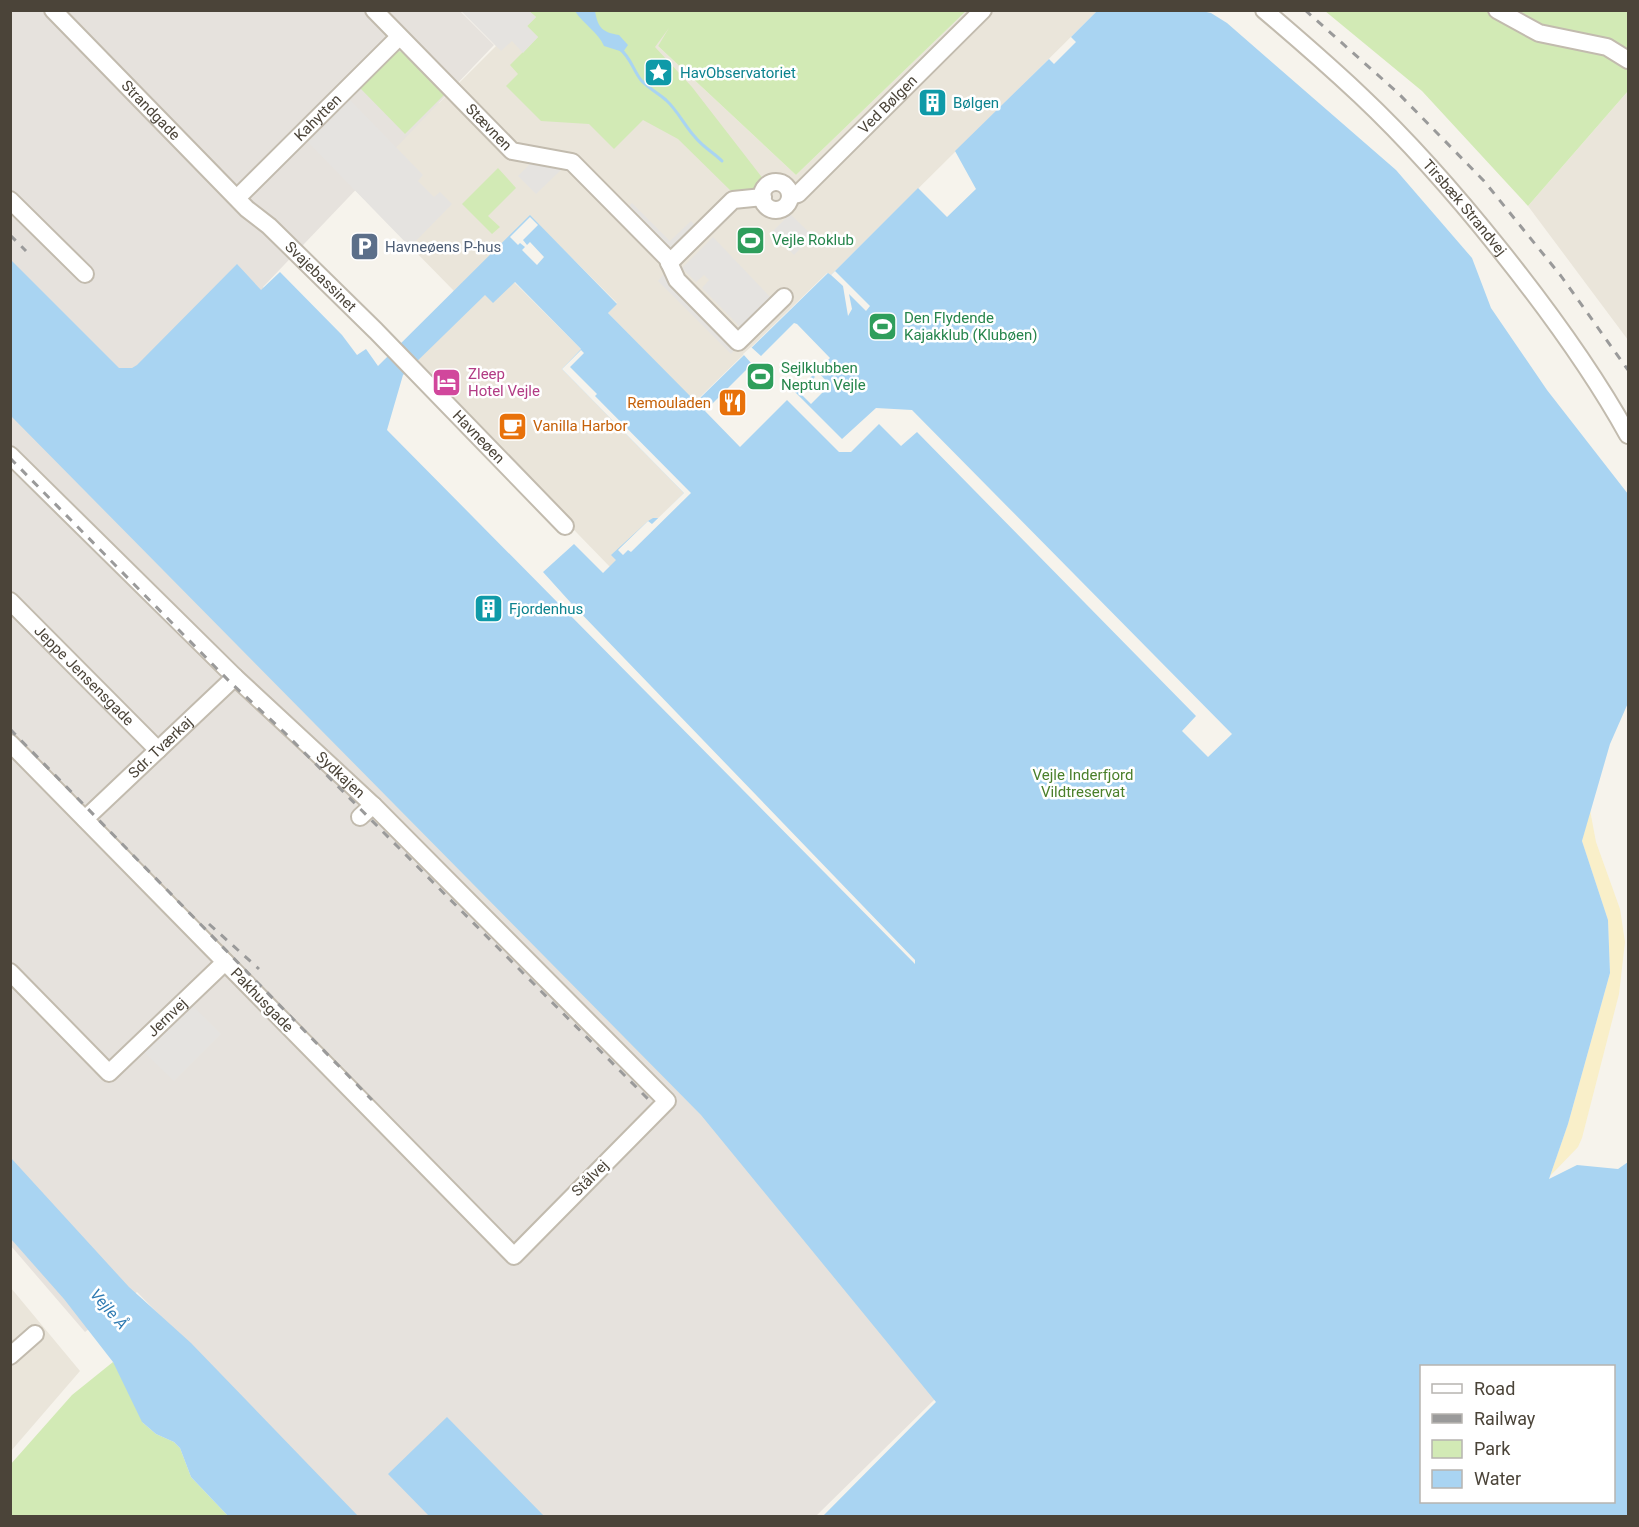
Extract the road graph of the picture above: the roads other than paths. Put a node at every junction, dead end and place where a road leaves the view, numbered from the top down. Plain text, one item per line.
1 (52, 10) edge
2 (374, 10) edge
3 (983, 10) edge
4 (1264, 10) edge
5 (1497, 10) edge
6 (399, 37) junction
7 (1629, 60) edge
8 (10, 200) edge
9 (242, 204) junction
10 (669, 263) junction
11 (86, 274) dead end
12 (784, 297) dead end
13 (392, 348) joint
14 (1629, 435) edge
15 (10, 454) edge
16 (565, 526) dead end
17 (10, 602) edge
18 (235, 677) junction
19 (10, 743) edge
20 (158, 750) junction
21 (373, 804) junction
22 (360, 817) dead end
23 (85, 819) junction
24 (225, 962) junction
25 (10, 972) edge
26 (667, 1101) joint
27 (514, 1256) joint
28 (35, 1334) dead end
29 (10, 1356) edge

1 - 9 street, Strandgade
2 - 6 street, Stævnen
3 - 10 street, Ved Bølgen
4 - 14 street, Tirsbæk Strandvej
5 - 7 street
6 - 9 street, Kahytten
6 - 10 street, Stævnen
8 - 11 street
9 - 13 street, Svajebassinet
10 - 12 street, Stævnen
13 - 16 street, Havneøen
15 - 18 street, Sydkajen
17 - 20 street, Jeppe Jensensgade
18 - 20 street, Sdr. Tværkaj
18 - 21 street, Sydkajen
19 - 23 street, Pakhusgade
20 - 23 street, Sdr. Tværkaj
21 - 22 street
21 - 26 street, Sydkajen
23 - 24 street, Pakhusgade
24 - 25 street, Jernvej
24 - 27 street, Pakhusgade
26 - 27 street, Stålvej
28 - 29 street

